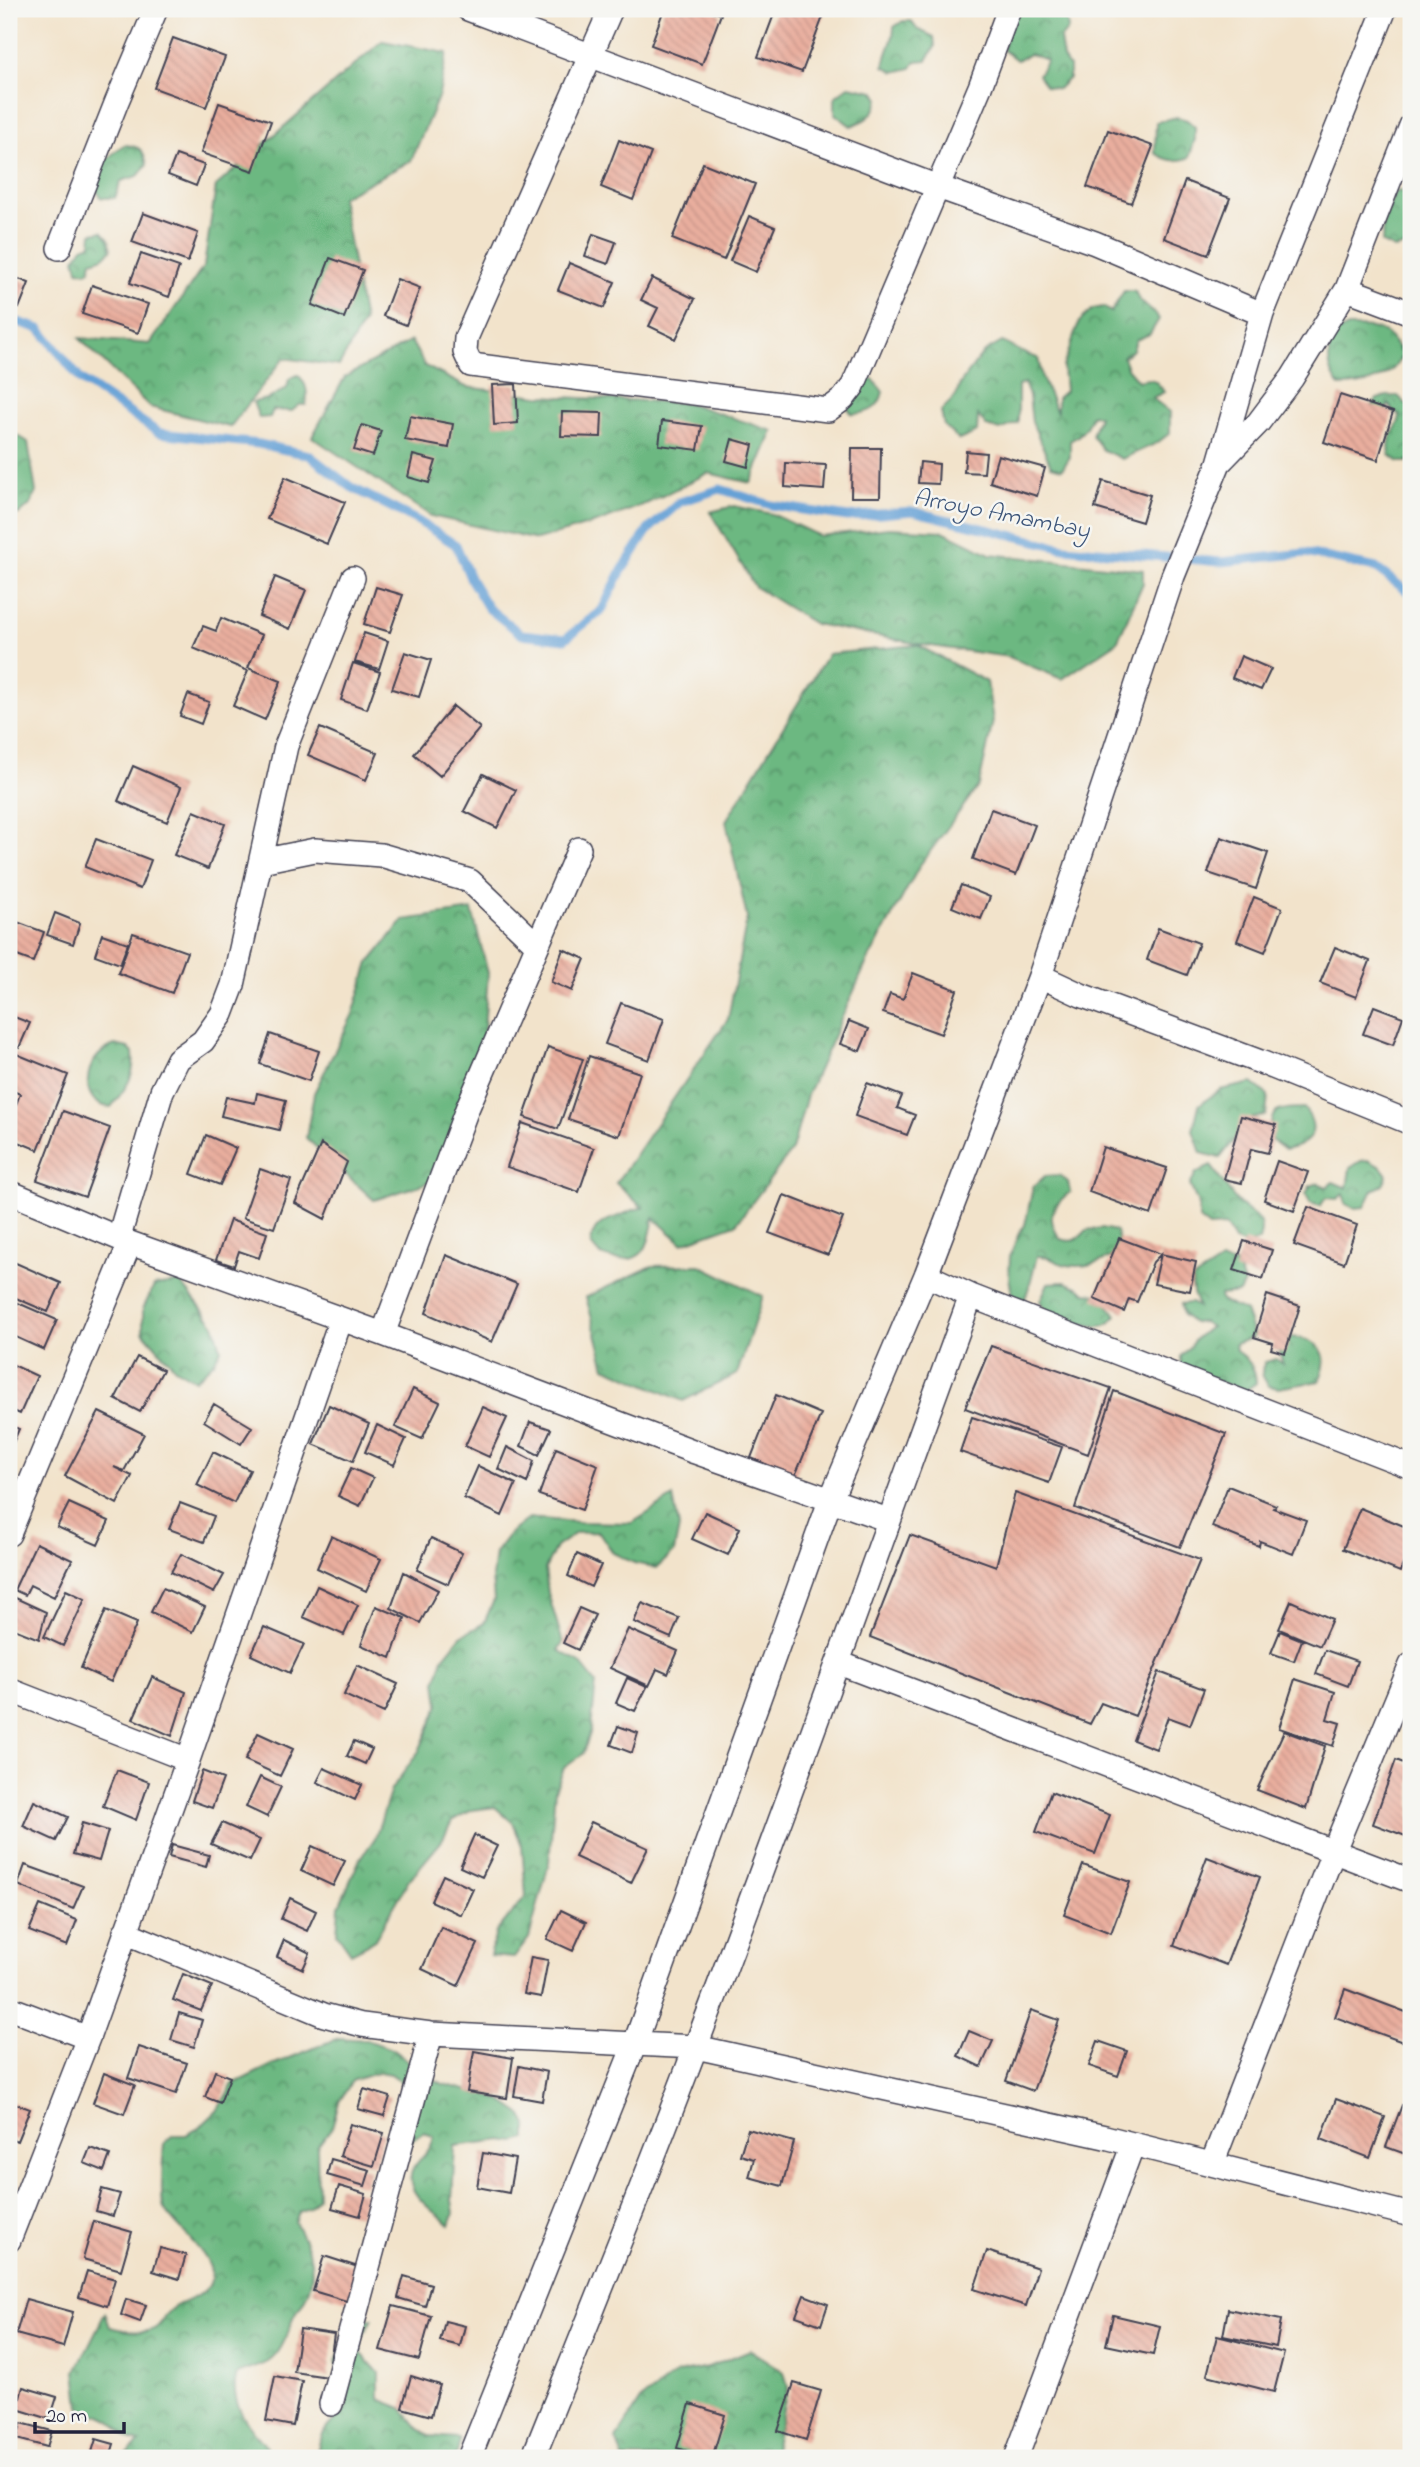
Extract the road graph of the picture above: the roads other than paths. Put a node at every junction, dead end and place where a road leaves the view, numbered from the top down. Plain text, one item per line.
1 (156, 9) edge
2 (468, 9) edge
3 (611, 9) edge
4 (1009, 9) edge
5 (1385, 9) edge
6 (591, 57) junction
7 (1411, 126) edge
8 (938, 187) junction
9 (59, 248) dead end
10 (1347, 289) junction
11 (1411, 313) edge
12 (1262, 314) junction
13 (1219, 463) junction
14 (353, 578) dead end
15 (579, 849) dead end
16 (261, 861) junction
17 (537, 945) junction
18 (1040, 976) junction
19 (1411, 1123) edge
20 (9, 1192) edge
21 (124, 1240) junction
22 (926, 1275) junction
23 (971, 1296) junction
24 (341, 1319) junction
25 (383, 1334) junction
26 (1411, 1467) edge
27 (830, 1501) junction
28 (888, 1520) junction
29 (9, 1534) edge
30 (839, 1663) junction
31 (1411, 1665) edge
32 (9, 1690) edge
33 (188, 1760) junction
34 (1334, 1850) junction
35 (1411, 1881) edge
36 (125, 1932) junction
37 (9, 2008) edge
38 (431, 2034) junction
39 (88, 2038) junction
40 (634, 2046) junction
41 (696, 2048) junction
42 (1133, 2144) junction
43 (1212, 2164) junction
44 (1411, 2215) edge
45 (9, 2240) edge
46 (331, 2404) dead end
47 (469, 2458) edge
48 (533, 2458) edge
49 (1016, 2458) edge

1 - 9 street
2 - 6 street
3 - 6 street
4 - 8 street
5 - 12 street
6 - 8 street
6 - 8 street
7 - 10 street
8 - 12 street
10 - 11 street
10 - 13 street
12 - 13 street
13 - 18 street
14 - 16 street
15 - 17 street
16 - 17 street
16 - 21 street
17 - 25 street
18 - 19 street
18 - 22 street
20 - 21 street
21 - 24 street
21 - 29 street
22 - 23 street
22 - 27 street
23 - 26 street
23 - 28 street
24 - 25 street
24 - 33 street
25 - 27 street
27 - 28 street
27 - 40 street
28 - 30 street
30 - 34 street
30 - 41 street
31 - 34 street
32 - 33 street
33 - 36 street
34 - 35 street
34 - 43 street
36 - 38 street
36 - 39 street
37 - 39 street
38 - 40 street
38 - 46 street
39 - 45 street
40 - 41 street
40 - 47 street
41 - 42 street
41 - 48 street
42 - 43 street
42 - 49 street
43 - 44 street

